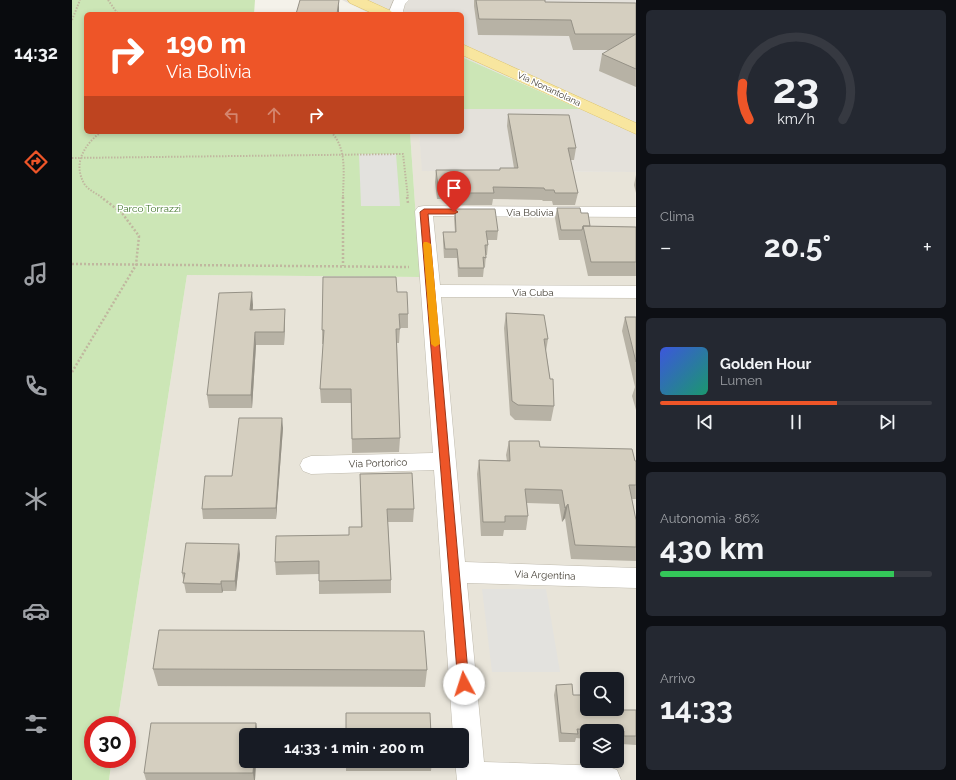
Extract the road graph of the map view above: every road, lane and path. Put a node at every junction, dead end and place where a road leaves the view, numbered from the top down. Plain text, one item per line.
1 (80, 0) edge
2 (108, 0) edge
3 (356, 0) edge
4 (402, 0) edge
5 (117, 12) edge
6 (382, 12) edge
7 (398, 12) edge
8 (72, 20) edge
9 (464, 50) edge
10 (636, 129) edge
11 (98, 134) edge
12 (333, 134) edge
13 (342, 154) junction
14 (72, 158) edge
15 (79, 158) junction
16 (408, 203) dead end
17 (636, 212) edge
18 (72, 264) edge
19 (136, 264) junction
20 (343, 266) junction
21 (429, 268) junction
22 (431, 291) junction
23 (636, 292) edge
24 (72, 372) edge
25 (445, 461) junction
26 (312, 465) dead end
27 (454, 572) junction
28 (636, 578) edge
29 (471, 777) edge
30 (607, 780) edge

1 - 8 path
2 - 5 path
3 - 6 main road
4 - 7 street
9 - 10 main road, Via Nonantolana
11 - 15 path
12 - 13 path
13 - 15 path
13 - 16 path
13 - 20 path
14 - 15 path
15 - 19 path
17 - 21 street, Via Bolivia
18 - 19 path
19 - 20 path
19 - 24 path
20 - 21 path
21 - 22 street
22 - 23 street, Via Cuba
22 - 25 street
25 - 26 street, Via Portorico
25 - 27 street
27 - 28 street, Via Argentina
27 - 29 street
29 - 30 street

